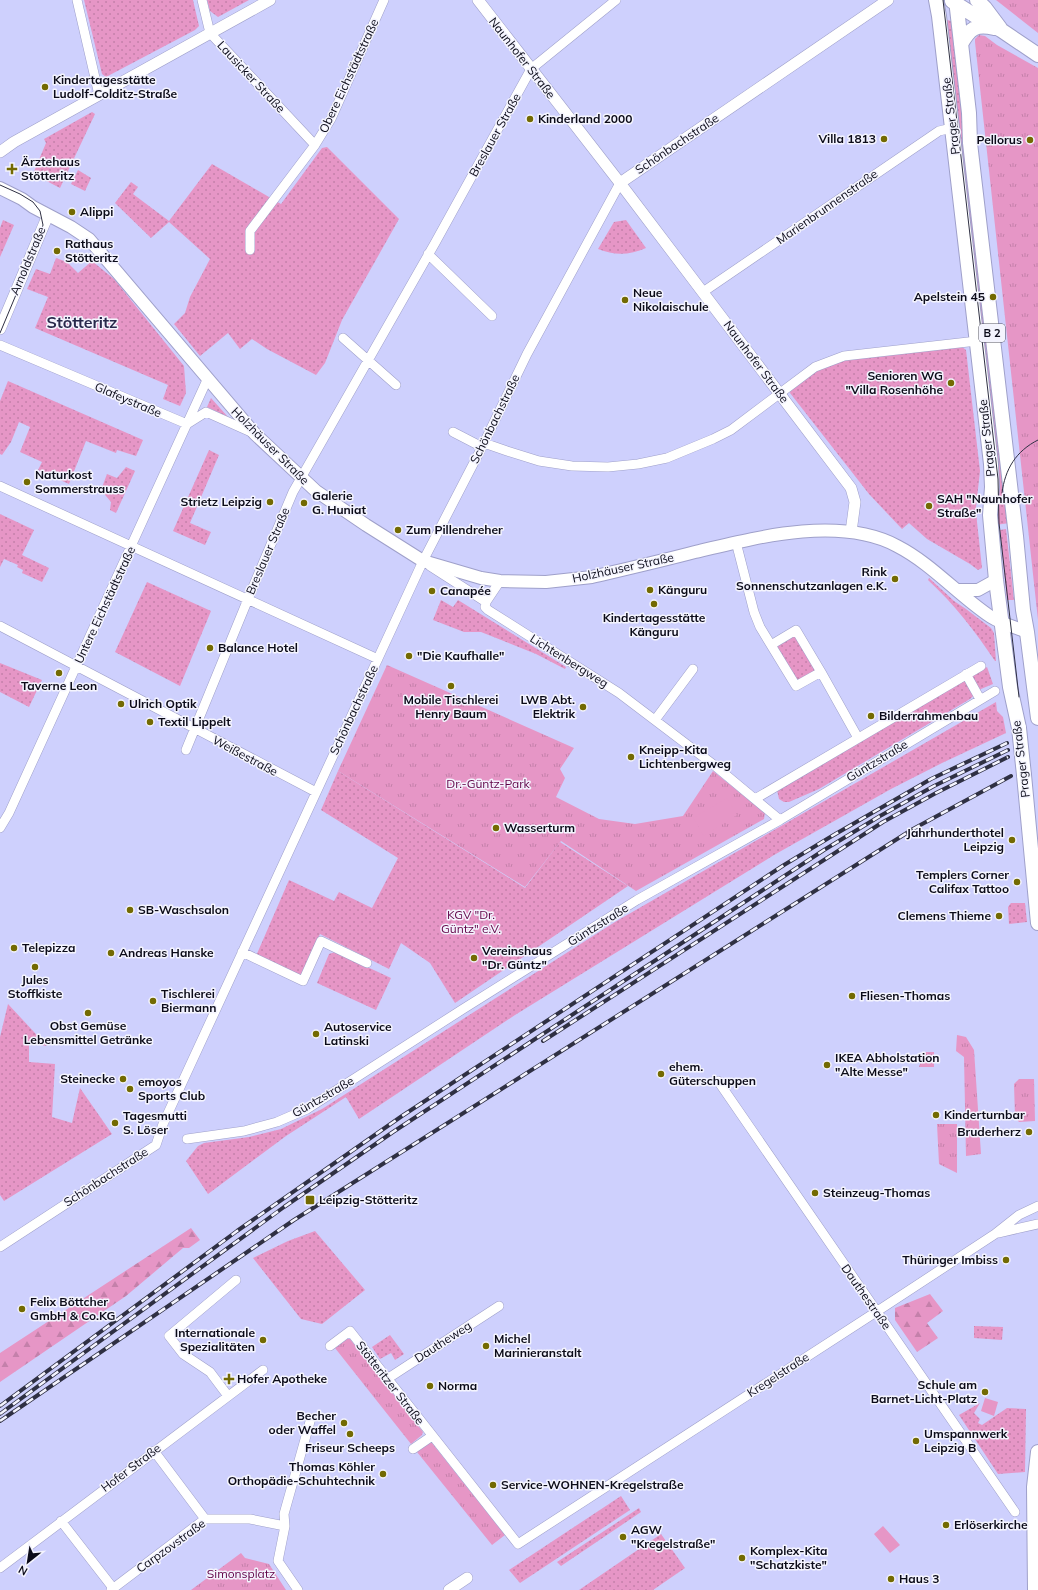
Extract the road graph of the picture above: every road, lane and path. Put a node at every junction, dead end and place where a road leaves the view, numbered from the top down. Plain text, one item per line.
1 (77, 0) edge
2 (202, 0) edge
3 (270, 0) edge
4 (384, 0) edge
5 (478, 0) edge
6 (616, 0) edge
7 (888, 0) edge
8 (936, 0) edge
9 (977, 0) edge
10 (955, 1) edge
11 (1002, 30) junction
12 (210, 33) junction
13 (961, 44) junction
14 (1038, 55) edge
15 (531, 69) junction
16 (99, 95) junction
17 (952, 128) junction
18 (14, 142) junction
19 (315, 145) junction
20 (0, 146) edge
21 (0, 152) edge
22 (620, 183) junction
23 (0, 188) edge
24 (0, 196) edge
25 (33, 207) junction
26 (48, 215) junction
27 (250, 250) dead end
28 (428, 254) junction
29 (703, 292) junction
30 (492, 316) dead end
31 (0, 329) edge
32 (343, 338) dead end
33 (977, 341) junction
34 (0, 345) edge
35 (367, 360) junction
36 (207, 380) junction
37 (396, 386) dead end
38 (779, 393) junction
39 (187, 424) junction
40 (453, 432) dead end
41 (255, 434) junction
42 (483, 445) junction
43 (302, 478) junction
44 (0, 486) edge
45 (851, 532) junction
46 (736, 542) junction
47 (132, 547) junction
48 (422, 561) junction
49 (996, 580) junction
50 (500, 581) junction
51 (958, 590) junction
52 (248, 599) junction
53 (486, 602) junction
54 (1001, 622) junction
55 (0, 626) edge
56 (1027, 632) junction
57 (771, 645) junction
58 (378, 659) junction
59 (981, 666) dead end
60 (77, 667) junction
61 (693, 669) dead end
62 (821, 672) junction
63 (966, 674) junction
64 (995, 691) dead end
65 (980, 700) junction
66 (1038, 718) edge
67 (655, 720) junction
68 (195, 729) junction
69 (858, 738) junction
70 (186, 750) dead end
71 (316, 792) junction
72 (755, 799) junction
73 (780, 820) junction
74 (0, 828) edge
75 (1038, 918) edge
76 (242, 952) junction
77 (367, 963) dead end
78 (718, 1081) dead end
79 (187, 1139) dead end
80 (1038, 1206) edge
81 (1038, 1224) edge
82 (995, 1234) junction
83 (0, 1246) edge
84 (236, 1280) dead end
85 (499, 1306) dead end
86 (876, 1312) junction
87 (330, 1346) dead end
88 (263, 1370) dead end
89 (387, 1379) junction
90 (228, 1396) junction
91 (311, 1418) dead end
92 (432, 1436) junction
93 (413, 1449) dead end
94 (154, 1451) junction
95 (1038, 1452) edge
96 (1015, 1512) dead end
97 (205, 1519) junction
98 (61, 1521) junction
99 (285, 1526) junction
100 (518, 1544) joint
101 (0, 1568) edge
102 (467, 1578) dead end
103 (112, 1589) edge
104 (298, 1590) edge
105 (450, 1590) edge
106 (1035, 1590) edge

1 - 16 street
2 - 12 street, Lausicker Straße
3 - 12 street
4 - 19 street, Obere Eichstädtstraße
5 - 15 street, Naunhofer Straße
6 - 15 street, Breslauer Straße
7 - 22 street, Schönbachstraße
8 - 17 main road, Prager Straße / B 2
9 - 11 main road
10 - 11 main road
10 - 13 main road, Prager Straße
11 - 13 main road
11 - 14 main road
12 - 16 street
12 - 19 street, Lausicker Straße
13 - 56 main road, Prager Straße / B 2
15 - 22 street, Naunhofer Straße
15 - 28 street, Breslauer Straße
16 - 18 street
17 - 29 street, Marienbrunnenstraße
17 - 33 main road, Prager Straße / B 2
18 - 20 street
18 - 21 street
19 - 27 street, Obere Eichstädtstraße
22 - 29 street, Naunhofer Straße
22 - 42 street, Schönbachstraße
23 - 25 main road, Holzhäuser Straße
24 - 25 main road, Holzhäuser Straße
25 - 26 main road, Holzhäuser Straße
26 - 31 street, Arnoldstraße
26 - 36 main road, Holzhäuser Straße
28 - 30 street
28 - 35 street, Breslauer Straße
29 - 38 street, Naunhofer Straße
32 - 35 street
33 - 38 street
33 - 49 main road, Prager Straße / B 2
34 - 39 street, Glafeystraße
35 - 37 street
35 - 43 street, Breslauer Straße
36 - 39 street, Untere Eichstädtstraße
36 - 41 main road, Holzhäuser Straße
38 - 42 street
38 - 45 street, Naunhofer Straße
39 - 41 street
39 - 47 street, Untere Eichstädtstraße
40 - 42 street
41 - 43 main road, Holzhäuser Straße
42 - 48 street, Schönbachstraße
43 - 48 main road, Holzhäuser Straße
43 - 52 street, Breslauer Straße
44 - 47 street
45 - 46 main road, Holzhäuser Straße
45 - 51 main road
46 - 50 main road, Holzhäuser Straße
46 - 57 street
47 - 52 street
47 - 60 street, Untere Eichstädtstraße
48 - 50 main road, Holzhäuser Straße
48 - 53 street, Lichtenbergweg
48 - 58 street, Schönbachstraße
49 - 51 main road
49 - 54 main road, Prager Straße / B 2
50 - 53 street
51 - 54 main road
52 - 58 street
52 - 68 street, Breslauer Straße
53 - 67 street, Lichtenbergweg
54 - 56 main road
54 - 75 main road, Prager Straße / B 2, bridge
55 - 60 street, Weißestraße
56 - 66 main road, Prager Straße / B 2
57 - 62 street
57 - 62 street
58 - 71 street, Schönbachstraße
59 - 63 street
60 - 68 street, Weißestraße
60 - 74 street, Untere Eichstädtstraße
61 - 67 street
62 - 69 street
63 - 65 street
63 - 69 street
64 - 65 street, Güntzstraße
65 - 73 street, Güntzstraße
67 - 72 street, Lichtenbergweg
68 - 70 street, Breslauer Straße
68 - 71 street, Weißestraße
69 - 72 street
71 - 76 street, Schönbachstraße
72 - 73 street, Lichtenbergweg
73 - 79 street, Güntzstraße
76 - 77 street
76 - 83 street, Schönbachstraße
78 - 86 street, Dauthestraße
80 - 82 street, Kregelstraße
81 - 82 street
82 - 86 street, Kregelstraße
84 - 90 street
85 - 89 street, Dautheweg
86 - 96 street, Dauthestraße
86 - 100 street, Kregelstraße
87 - 89 street, Stötteritzer Straße
88 - 90 street, Hofer Straße
89 - 92 street, Stötteritzer Straße
90 - 94 street, Hofer Straße
91 - 99 street
92 - 93 street, Stötteritzer Straße
92 - 100 street, Stötteritzer Straße
94 - 97 street
94 - 98 street, Hofer Straße
95 - 106 main road
97 - 99 street, Carpzovstraße
97 - 103 street, Carpzovstraße
98 - 101 street, Hofer Straße
98 - 103 street
99 - 104 street
102 - 105 street

